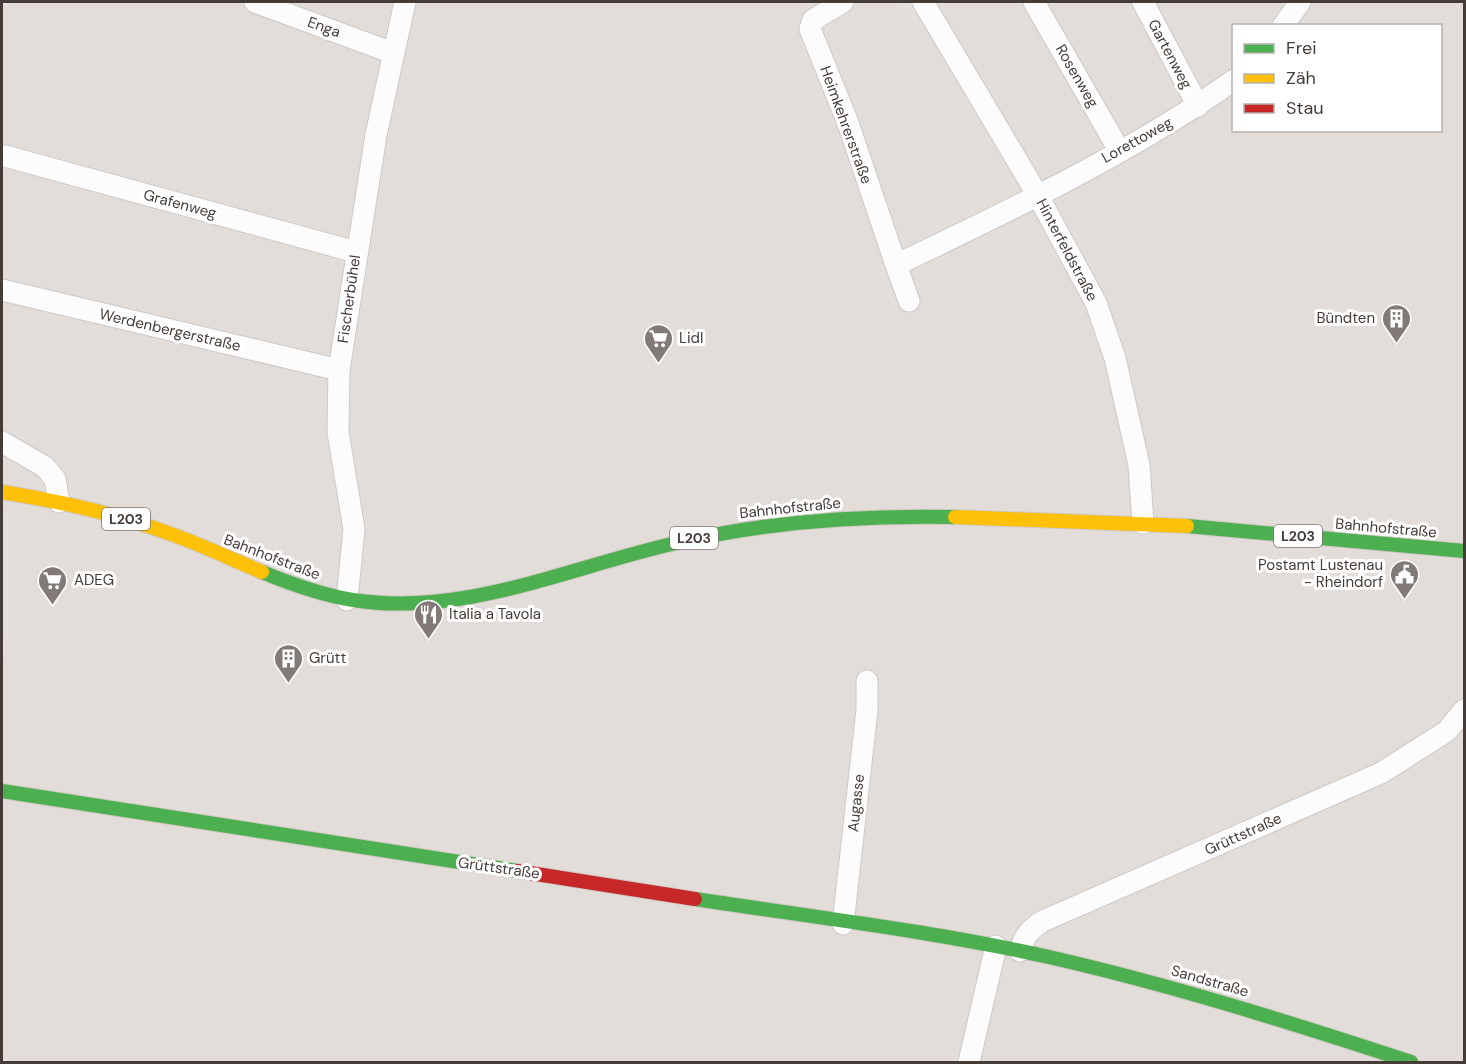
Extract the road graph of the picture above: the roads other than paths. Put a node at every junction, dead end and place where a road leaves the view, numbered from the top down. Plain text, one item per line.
1 (255, 2) edge
2 (405, 2) edge
3 (843, 2) edge
4 (923, 2) edge
5 (1034, 2) edge
6 (1143, 2) edge
7 (1300, 2) edge
8 (1284, 24) edge
9 (393, 53) junction
10 (1232, 81) edge
11 (1198, 106) junction
12 (1119, 150) junction
13 (5, 156) dead end
14 (1038, 194) junction
15 (356, 252) junction
16 (896, 265) junction
17 (2, 290) edge
18 (909, 301) dead end
19 (339, 370) junction
20 (2, 442) edge
21 (2, 492) edge
22 (59, 502) junction
23 (1143, 523) junction
24 (1464, 551) edge
25 (347, 600) junction
26 (867, 681) dead end
27 (1464, 710) edge
28 (2, 791) edge
29 (843, 924) junction
30 (996, 946) junction
31 (1020, 951) junction
32 (969, 1062) edge
33 (1411, 1062) edge

1 - 9 street, Enga
2 - 9 street, Fischerbühel
3 - 16 street, Heimkehrerstraße
4 - 14 street, Hinterfeldstraße
5 - 12 street, Rosenweg
6 - 11 street, Gartenweg
7 - 8 street
9 - 15 street, Fischerbühel
10 - 11 street, Lorettoweg
11 - 12 street, Lorettoweg
12 - 14 street, Lorettoweg
13 - 15 street, Grafenweg
14 - 16 street
14 - 23 street, Hinterfeldstraße
15 - 19 street, Fischerbühel
16 - 18 street, Heimkehrerstraße
17 - 19 street, Werdenbergerstraße
19 - 25 street, Fischerbühel
20 - 22 street
21 - 22 main road, Bahnhofstraße / L203
22 - 25 main road, Bahnhofstraße / L203
23 - 24 main road, Bahnhofstraße / L203
23 - 25 main road, Bahnhofstraße / L203
26 - 29 street, Augasse
27 - 31 street, Grüttstraße
28 - 29 main road, Grüttstraße
29 - 30 main road, Grüttstraße
30 - 31 main road, Sandstraße
30 - 32 street
31 - 33 main road, Sandstraße

